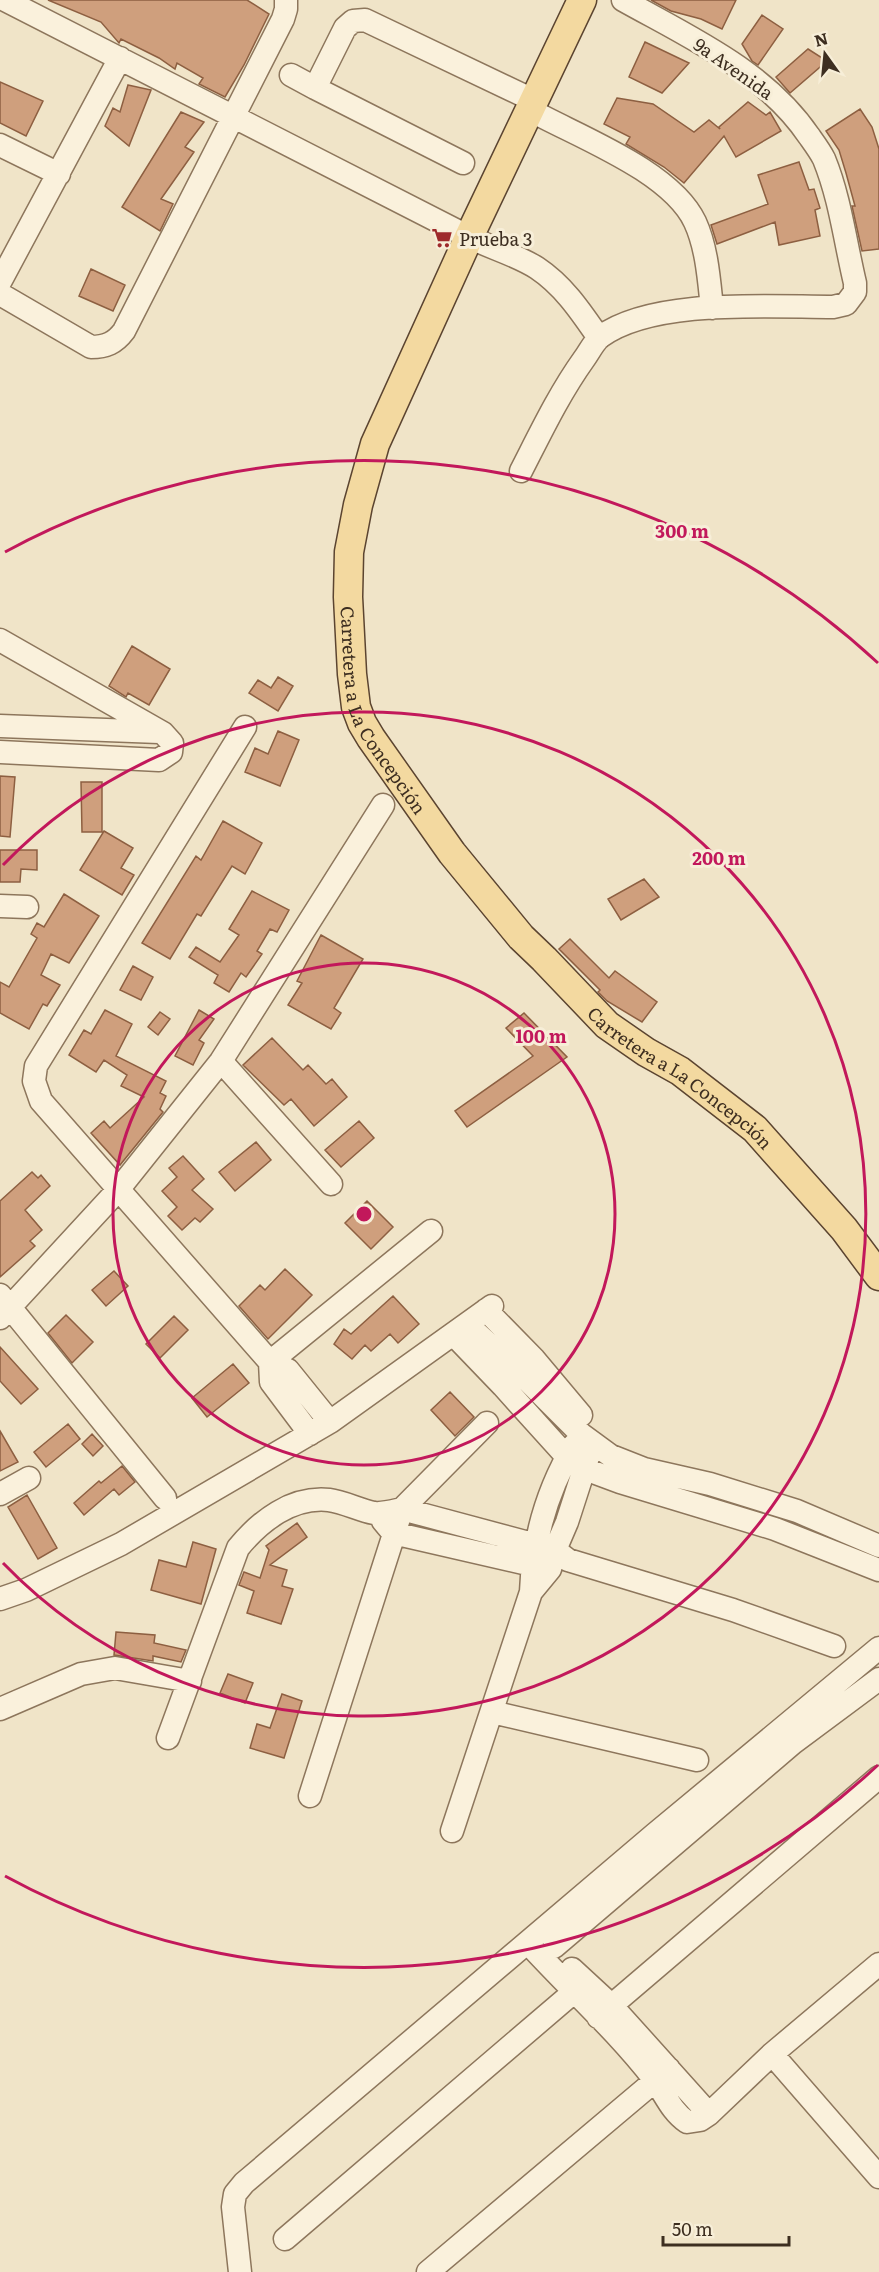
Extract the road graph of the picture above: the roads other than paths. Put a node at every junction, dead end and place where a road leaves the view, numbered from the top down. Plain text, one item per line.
1 (6, 0) edge
2 (285, 0) edge
3 (582, 0) edge
4 (623, 0) edge
5 (120, 58) junction
6 (291, 75) dead end
7 (315, 88) junction
8 (532, 105) junction
9 (234, 116) junction
10 (0, 145) edge
11 (463, 162) dead end
12 (59, 174) junction
13 (469, 237) junction
14 (0, 282) edge
15 (0, 294) edge
16 (712, 308) junction
17 (599, 338) junction
18 (521, 471) dead end
19 (0, 640) edge
20 (0, 726) edge
21 (244, 727) dead end
22 (163, 733) junction
23 (0, 752) edge
24 (383, 805) dead end
25 (0, 906) edge
26 (27, 907) dead end
27 (221, 1061) junction
28 (332, 1184) dead end
29 (118, 1191) junction
30 (431, 1231) dead end
31 (879, 1276) edge
32 (3, 1307) edge
33 (461, 1330) junction
34 (270, 1362) junction
35 (519, 1373) junction
36 (330, 1422) junction
37 (487, 1424) dead end
38 (310, 1434) junction
39 (588, 1434) junction
40 (576, 1463) junction
41 (29, 1478) dead end
42 (0, 1494) edge
43 (165, 1498) dead end
44 (402, 1509) junction
45 (377, 1514) junction
46 (393, 1533) junction
47 (879, 1546) edge
48 (548, 1558) junction
49 (879, 1570) edge
50 (0, 1599) edge
51 (834, 1646) dead end
52 (879, 1648) edge
53 (879, 1680) edge
54 (190, 1681) junction
55 (0, 1709) edge
56 (492, 1712) junction
57 (168, 1738) dead end
58 (697, 1760) dead end
59 (879, 1777) edge
60 (310, 1796) dead end
61 (452, 1831) dead end
62 (541, 1941) junction
63 (879, 1964) edge
64 (575, 1991) junction
65 (605, 2011) junction
66 (771, 2054) junction
67 (662, 2074) junction
68 (879, 2177) edge
69 (285, 2239) dead end
70 (240, 2272) edge
71 (428, 2272) edge

1 - 5 street
2 - 9 street
3 - 8 main road, Carretera a La Concepción
4 - 16 street, 9a Avenida
5 - 9 street
5 - 12 street
6 - 7 street
7 - 8 street
7 - 11 street
8 - 13 main road, Carretera a La Concepción
8 - 16 street
9 - 13 street
9 - 15 street
10 - 12 street
12 - 14 street
13 - 17 street
13 - 31 main road, Carretera a La Concepción
16 - 17 street
17 - 18 street
19 - 22 street
20 - 22 street
21 - 29 street
22 - 23 street
24 - 27 street
25 - 26 street
27 - 28 street
27 - 29 street
29 - 32 street
29 - 34 street
30 - 34 street
32 - 43 street
33 - 35 street
33 - 35 street
33 - 36 street
34 - 36 street
34 - 38 street
35 - 39 street
35 - 40 street
36 - 38 street
37 - 44 street
38 - 50 street
39 - 40 street
39 - 47 street
40 - 48 street
40 - 49 street
41 - 42 street
44 - 45 street
44 - 46 street
44 - 48 street
45 - 46 street
45 - 54 street
46 - 48 street
46 - 60 street
48 - 51 street
48 - 56 street
52 - 62 street
53 - 62 street
54 - 55 street
54 - 57 street
56 - 58 street
56 - 61 street
59 - 65 street
62 - 64 street
62 - 65 street
62 - 70 street
63 - 66 street
64 - 65 street
64 - 69 street
65 - 67 street
66 - 67 street
66 - 68 street
67 - 71 street

